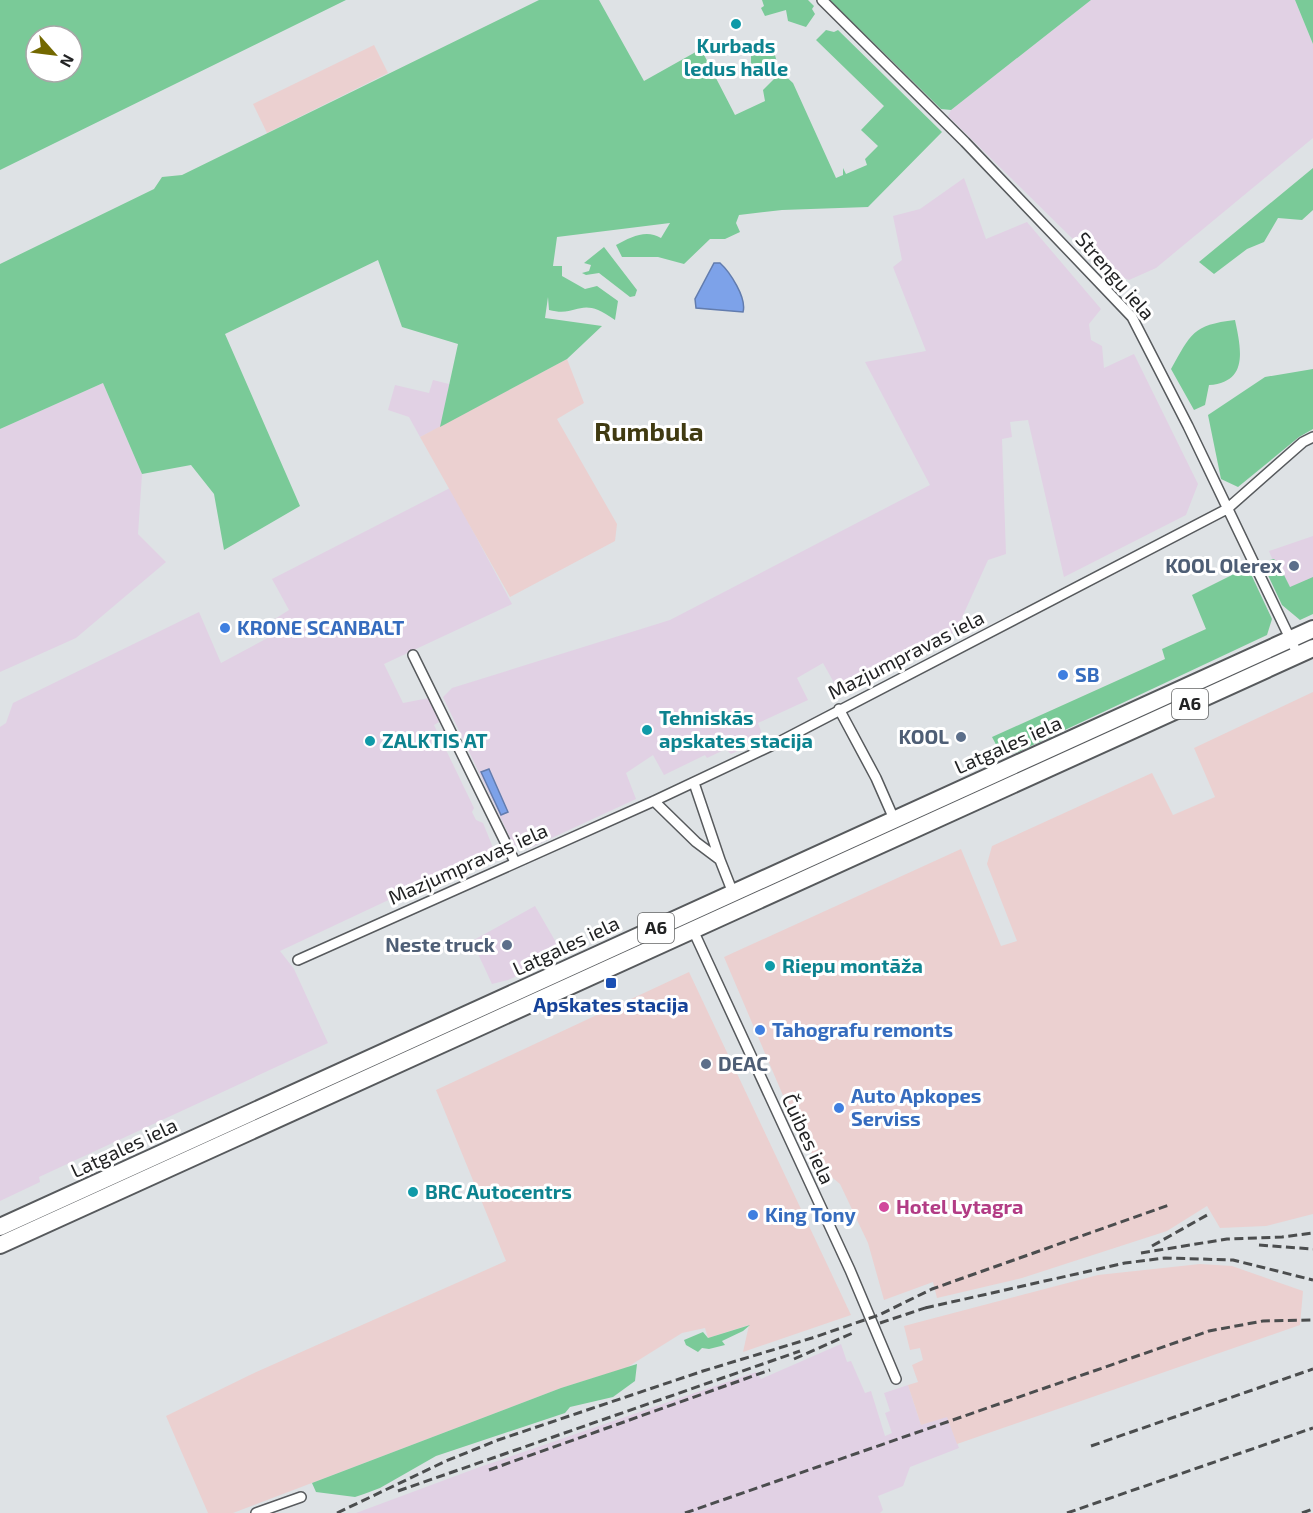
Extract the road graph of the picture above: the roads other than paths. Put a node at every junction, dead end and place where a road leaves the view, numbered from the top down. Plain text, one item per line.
1 (822, 0) edge
2 (1313, 437) edge
3 (1227, 509) junction
4 (1313, 629) edge
5 (1290, 639) junction
6 (1305, 652) edge
7 (413, 655) dead end
8 (839, 709) junction
9 (694, 783) junction
10 (654, 801) junction
11 (894, 819) junction
12 (720, 860) junction
13 (515, 862) junction
14 (733, 893) junction
15 (689, 922) junction
16 (298, 960) dead end
17 (93, 1194) junction
18 (0, 1227) edge
19 (0, 1245) edge
20 (896, 1379) dead end
21 (301, 1497) dead end
22 (256, 1513) edge

1 - 3 street, Strengu iela
2 - 3 street, Mazjumpravas iela
3 - 5 street, Strengu iela
3 - 8 street, Mazjumpravas iela
4 - 5 highway, Latgales iela / A6
5 - 6 street, Strengu iela
5 - 11 highway, Latgales iela / A6
6 - 15 highway, Latgales iela / A6
7 - 13 street
8 - 9 street, Mazjumpravas iela
8 - 11 street
9 - 10 street, Mazjumpravas iela
9 - 12 street
10 - 12 street
10 - 13 street, Mazjumpravas iela
11 - 14 highway, Latgales iela / A6
12 - 14 street
13 - 16 street, Mazjumpravas iela
14 - 15 highway, Latgales iela / A6
15 - 17 highway, Latgales iela / A6
15 - 20 street, Čuibes iela
17 - 18 highway, Latgales iela / A6
17 - 19 highway, Latgales iela / A6
21 - 22 street

